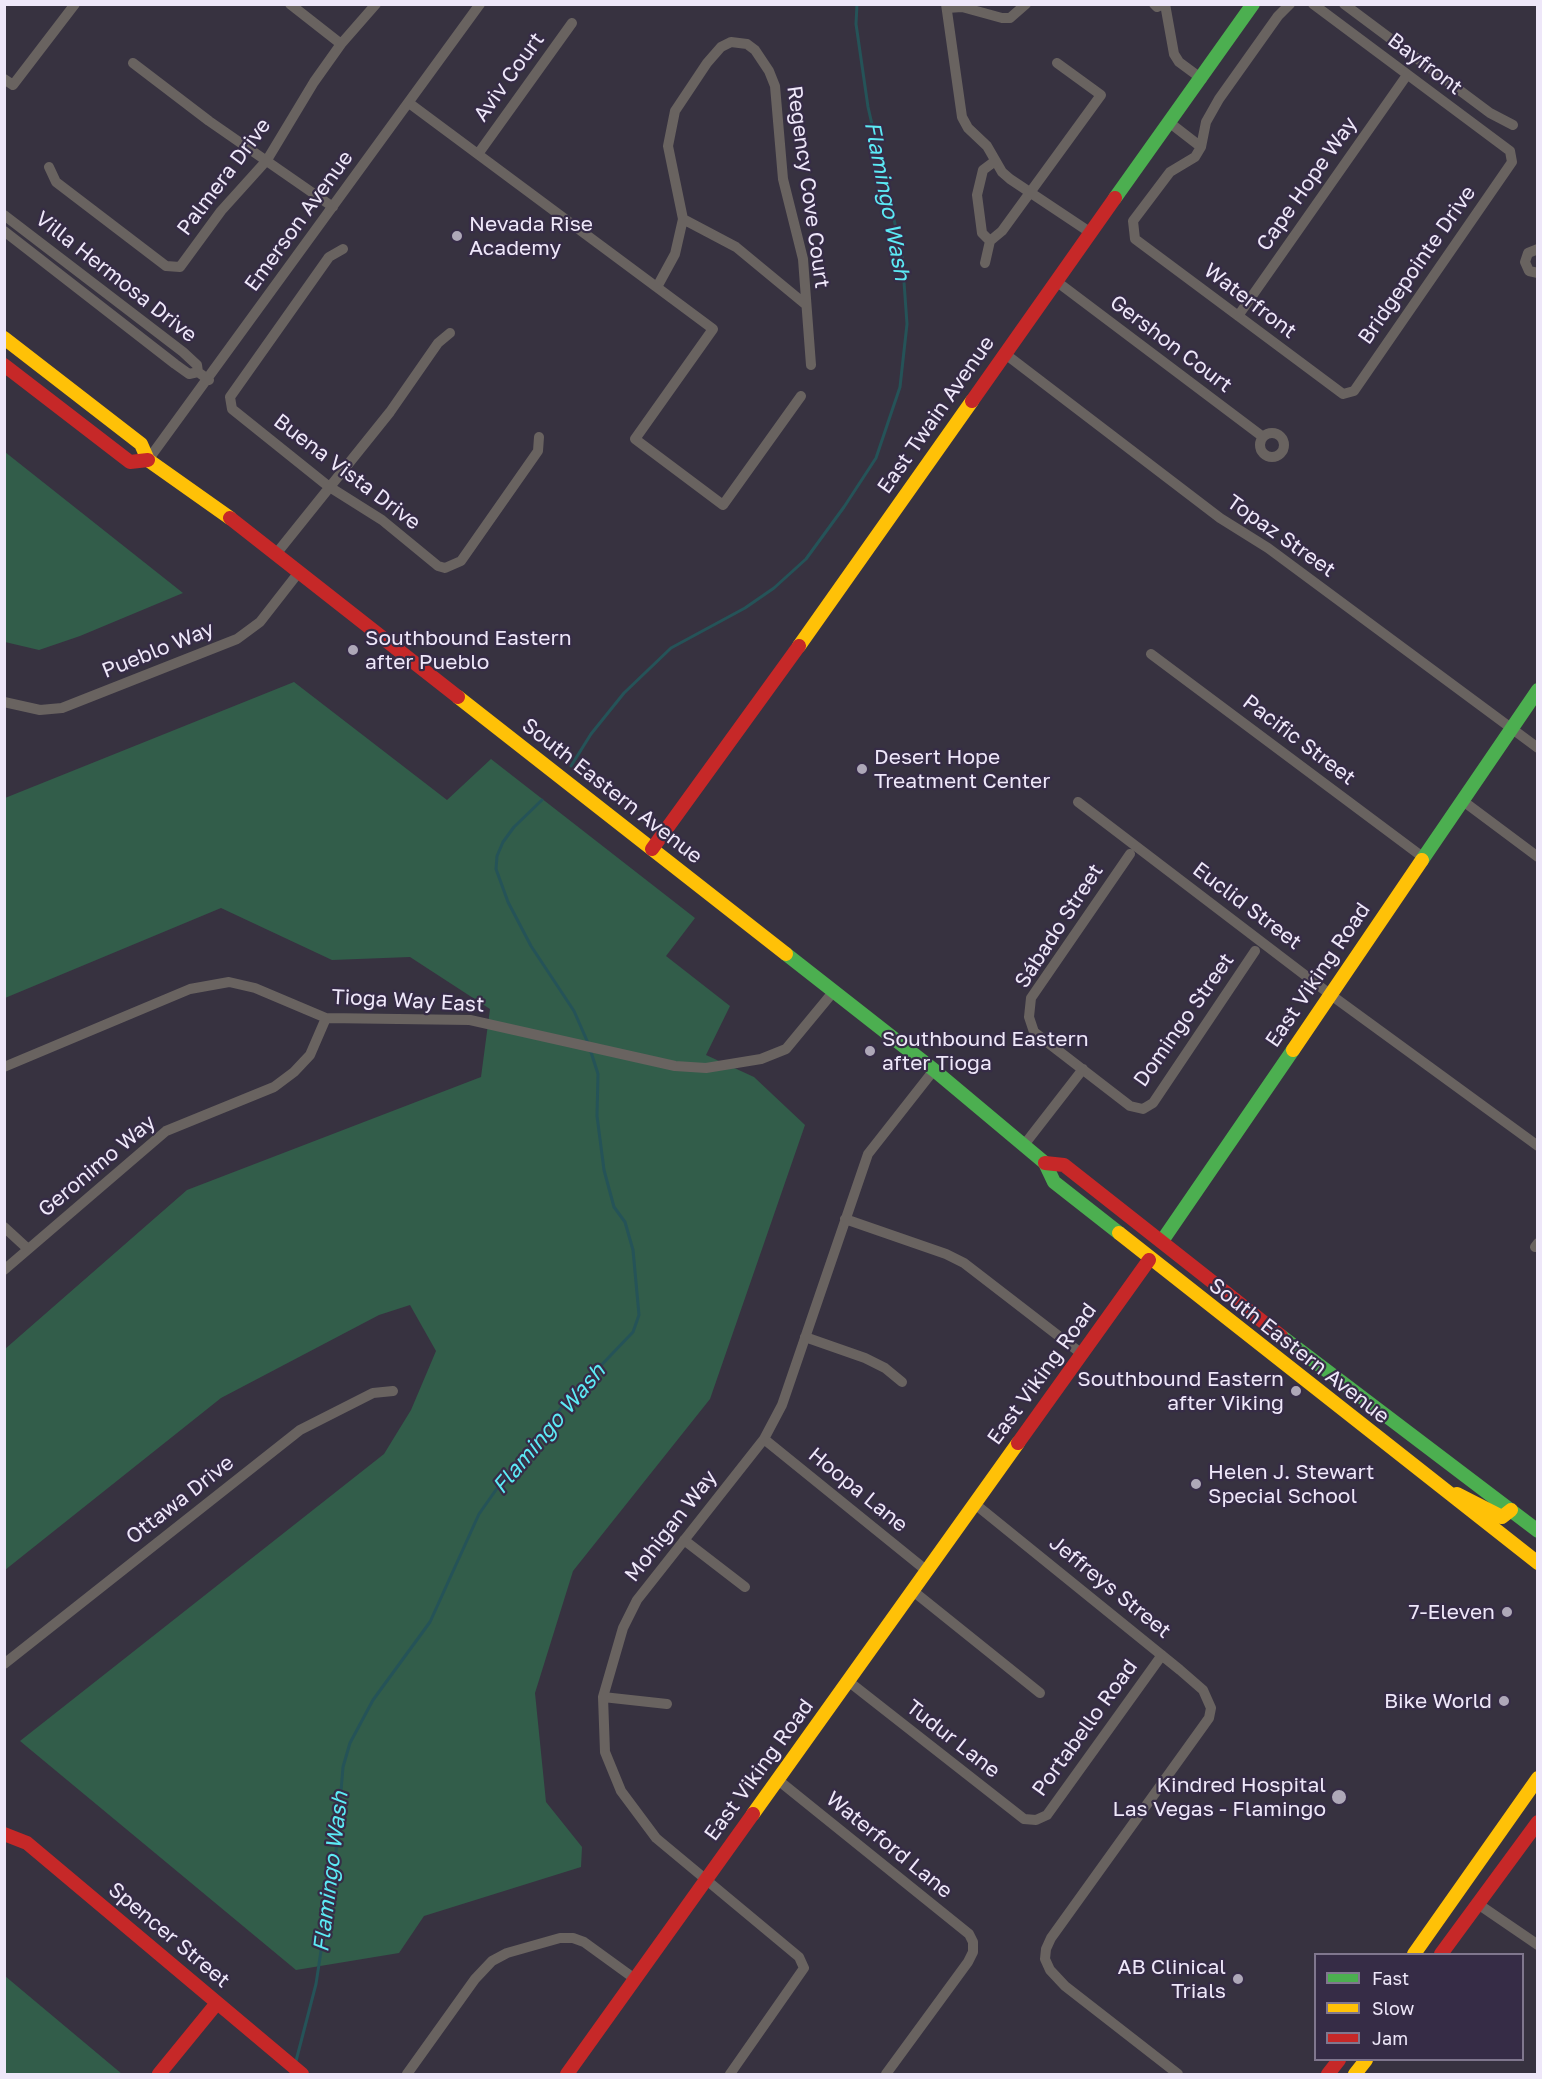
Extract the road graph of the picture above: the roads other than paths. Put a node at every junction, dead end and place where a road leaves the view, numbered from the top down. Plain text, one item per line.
1 (75, 4) edge
2 (290, 4) edge
3 (376, 4) edge
4 (480, 4) edge
5 (1026, 4) edge
6 (1154, 4) edge
7 (1164, 4) edge
8 (1253, 4) edge
9 (1290, 4) edge
10 (1313, 4) edge
11 (1344, 4) edge
12 (947, 6) edge
13 (572, 24) dead end
14 (341, 44) junction
15 (133, 63) dead end
16 (1057, 63) dead end
17 (1407, 75) junction
18 (1202, 78) junction
19 (9, 82) edge
20 (409, 103) junction
21 (1170, 123) junction
22 (1513, 125) dead end
23 (1201, 147) junction
24 (478, 154) junction
25 (1511, 156) joint
26 (267, 160) junction
27 (995, 160) junction
28 (49, 167) dead end
29 (1031, 192) junction
30 (333, 207) junction
31 (4, 215) edge
32 (683, 219) junction
33 (4, 231) edge
34 (1090, 233) junction
35 (990, 242) junction
36 (343, 249) dead end
37 (1538, 249) edge
38 (985, 263) dead end
39 (1538, 273) edge
40 (1056, 281) junction
41 (657, 287) junction
42 (805, 304) junction
43 (1238, 316) junction
44 (450, 333) dead end
45 (4, 338) edge
46 (1004, 353) junction
47 (4, 365) edge
48 (811, 365) dead end
49 (198, 372) junction
50 (209, 380) junction
51 (1348, 392) joint
52 (801, 396) dead end
53 (539, 437) dead end
54 (1263, 437) dead end
55 (148, 460) junction
56 (328, 486) junction
57 (276, 554) junction
58 (299, 572) junction
59 (1151, 654) dead end
60 (1538, 690) edge
61 (4, 702) edge
62 (1512, 729) junction
63 (1538, 748) edge
64 (1463, 801) junction
65 (1078, 802) dead end
66 (652, 849) junction
67 (1130, 854) dead end
68 (1538, 857) edge
69 (1424, 858) junction
70 (1255, 951) dead end
71 (834, 991) junction
72 (1331, 994) junction
73 (326, 1018) junction
74 (4, 1067) edge
75 (1083, 1069) junction
76 (933, 1070) junction
77 (1024, 1145) junction
78 (1538, 1146) edge
79 (1045, 1163) junction
80 (845, 1220) junction
81 (4, 1227) edge
82 (1162, 1241) junction
83 (28, 1249) junction
84 (1149, 1260) junction
85 (4, 1270) edge
86 (805, 1337) junction
87 (1082, 1354) junction
88 (902, 1382) dead end
89 (393, 1391) dead end
90 (764, 1439) junction
91 (1417, 1470) junction
92 (1442, 1489) junction
93 (1491, 1495) junction
94 (975, 1504) junction
95 (1511, 1510) junction
96 (1538, 1531) edge
97 (684, 1540) junction
98 (1538, 1563) edge
99 (927, 1571) junction
100 (745, 1587) dead end
101 (913, 1591) junction
102 (1162, 1655) junction
103 (4, 1664) edge
104 (848, 1681) junction
105 (1040, 1693) dead end
106 (603, 1696) junction
107 (667, 1704) dead end
108 (1538, 1778) edge
109 (777, 1780) junction
110 (1036, 1820) joint
111 (1538, 1822) edge
112 (4, 1834) edge
113 (1497, 1838) junction
114 (707, 1879) junction
115 (1460, 1890) junction
116 (1478, 1904) junction
117 (1538, 1945) edge
118 (1415, 1953) edge
119 (1439, 1953) edge
120 (1440, 1953) edge
121 (635, 1979) junction
122 (217, 2003) junction
123 (1338, 2061) edge
124 (1365, 2061) edge
125 (159, 2074) edge
126 (302, 2074) edge
127 (407, 2074) edge
128 (567, 2074) edge
129 (730, 2074) edge
130 (886, 2074) edge
131 (1178, 2074) edge
132 (1328, 2074) edge
133 (1355, 2074) edge

1 - 19 street
2 - 14 street
3 - 14 street, Palmera Drive
4 - 20 street, Emerson Avenue
5 - 12 street
6 - 7 street
7 - 18 street
8 - 18 main road, East Twain Avenue
9 - 23 street
10 - 17 street, Bayfront
11 - 22 street
12 - 27 street
13 - 24 street, Aviv Court
14 - 26 street, Palmera Drive
15 - 26 street
16 - 29 street
17 - 25 street, Bayfront
17 - 43 street, Cape Hope Way
18 - 21 main road, East Twain Avenue
20 - 24 street
20 - 30 street, Emerson Avenue
21 - 23 street
21 - 34 main road, East Twain Avenue
23 - 43 street, Waterfront
24 - 41 street
25 - 51 street, Bridgepointe Drive
26 - 28 street, Palmera Drive
26 - 30 street
27 - 29 street
27 - 35 street
29 - 34 street
29 - 35 street
30 - 50 street, Emerson Avenue
31 - 49 street, Villa Hermosa Drive
32 - 41 street, Regency Cove Court
32 - 42 street, Regency Cove Court
32 - 42 street, Regency Cove Court
33 - 49 street, Villa Hermosa Drive
34 - 40 main road, East Twain Avenue
35 - 38 street
36 - 56 street, Buena Vista Drive
37 - 39 street
40 - 46 main road, East Twain Avenue
40 - 54 street, Gershon Court
41 - 52 street
42 - 48 street
43 - 51 street, Waterfront
44 - 56 street
45 - 55 main road, South Eastern Avenue
46 - 62 street, Topaz Street
46 - 66 main road, East Twain Avenue
47 - 55 main road, South Eastern Avenue
49 - 50 street, Villa Hermosa Drive
50 - 55 street, Emerson Avenue
53 - 56 street, Buena Vista Drive
55 - 57 main road, South Eastern Avenue
56 - 57 street
57 - 58 main road, South Eastern Avenue
58 - 61 street, Pueblo Way
58 - 66 main road, South Eastern Avenue
59 - 69 street, Pacific Street
60 - 62 main road, East Viking Road
62 - 63 street, Topaz Street
62 - 64 main road, East Viking Road
64 - 68 street
64 - 69 main road, East Viking Road
65 - 72 street, Euclid Street
66 - 71 main road, South Eastern Avenue
67 - 75 street, Sábado Street
69 - 72 main road, East Viking Road
70 - 75 street, Domingo Street
71 - 73 street, Tioga Way East
71 - 76 main road, South Eastern Avenue
72 - 78 street, Euclid Street
72 - 82 main road, East Viking Road
73 - 74 street, Tioga Way East
73 - 83 street, Geronimo Way
75 - 77 street
76 - 77 main road, South Eastern Avenue
76 - 80 street, Mohigan Way
77 - 79 main road, South Eastern Avenue
79 - 82 main road, South Eastern Avenue
79 - 84 main road, South Eastern Avenue
80 - 86 street, Mohigan Way
80 - 87 street
81 - 83 street
82 - 84 street, East Viking Road
82 - 93 main road, South Eastern Avenue
83 - 85 street, Geronimo Way
84 - 87 main road, East Viking Road
84 - 91 main road, South Eastern Avenue
86 - 88 street
86 - 90 street, Mohigan Way
87 - 94 main road, East Viking Road
89 - 103 street, Ottawa Drive
90 - 97 street, Mohigan Way
90 - 99 street, Hoopa Lane
91 - 92 main road, South Eastern Avenue
91 - 93 main road
92 - 95 main road
92 - 98 main road, South Eastern Avenue
93 - 95 main road, South Eastern Avenue
94 - 99 main road, East Viking Road
94 - 102 street, Jeffreys Street
95 - 96 main road, South Eastern Avenue
97 - 100 street
97 - 106 street, Mohigan Way
99 - 101 main road, East Viking Road
101 - 104 main road, East Viking Road
101 - 105 street
102 - 110 street, Portabello Road
102 - 131 street, Jeffreys Street
104 - 109 main road, East Viking Road
104 - 110 street, Tudur Lane
106 - 107 street
106 - 114 street, Mohigan Way
108 - 113 main road
109 - 114 main road, East Viking Road
109 - 130 street, Waterford Lane
111 - 116 main road
112 - 122 main road, Spencer Street
113 - 115 main road
113 - 116 main road
114 - 121 main road, East Viking Road
114 - 129 street, Mohigan Way
115 - 118 main road
115 - 119 main road
116 - 117 street
116 - 120 main road
121 - 127 street
121 - 128 main road, East Viking Road
122 - 125 main road
122 - 126 main road, Spencer Street
123 - 132 main road
124 - 133 main road

